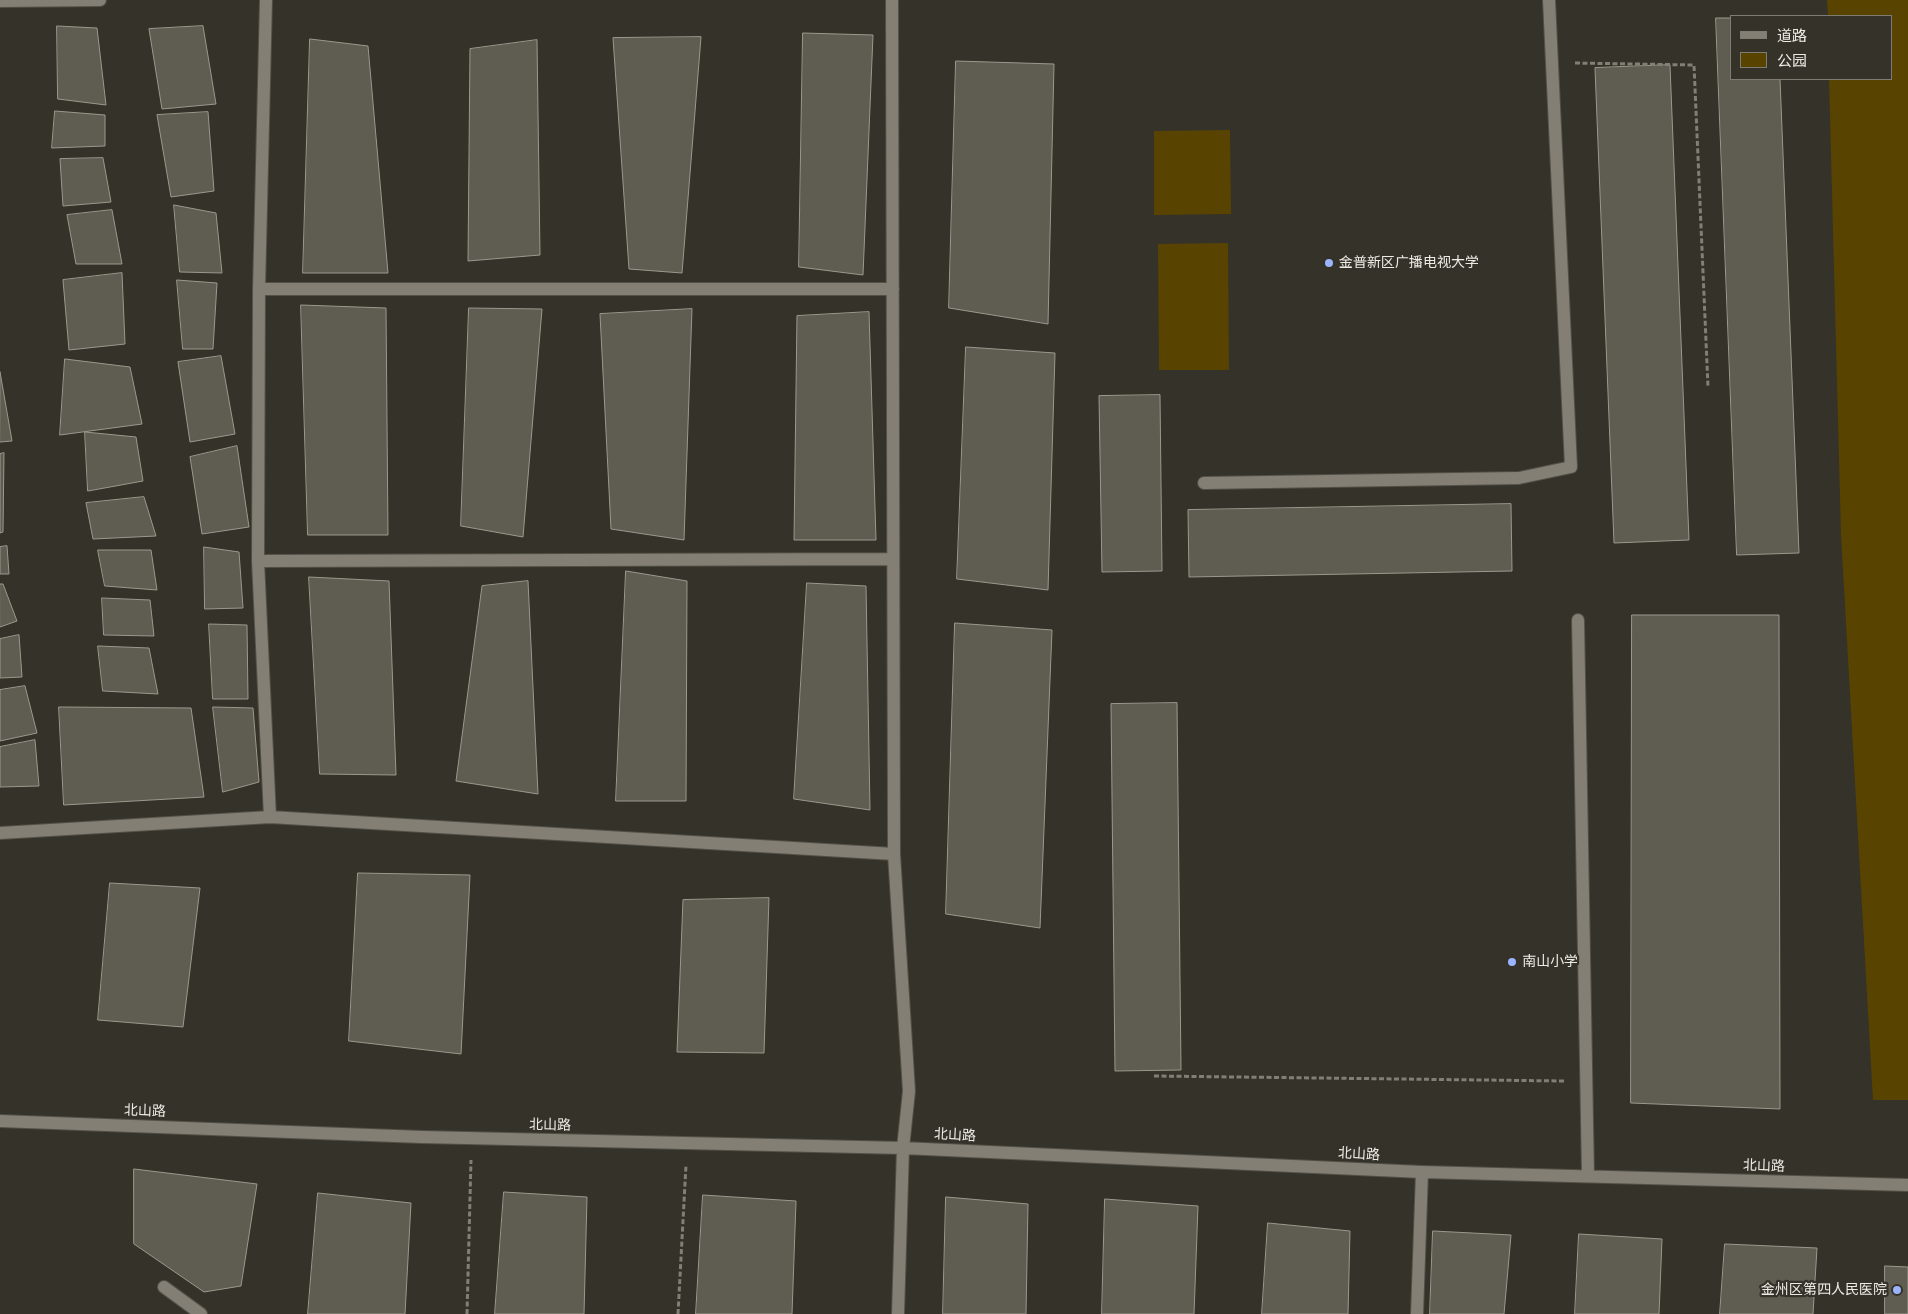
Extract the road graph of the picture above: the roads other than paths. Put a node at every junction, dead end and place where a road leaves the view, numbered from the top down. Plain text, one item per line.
1 (100, 0) edge
2 (266, 0) edge
3 (892, 0) edge
4 (1549, 0) edge
5 (0, 1) edge
6 (259, 289) junction
7 (892, 289) junction
8 (1204, 483) dead end
9 (893, 559) junction
10 (258, 561) junction
11 (1578, 620) dead end
12 (270, 817) junction
13 (0, 833) edge
14 (894, 854) junction
15 (0, 1121) edge
16 (903, 1148) junction
17 (1422, 1172) junction
18 (1588, 1176) junction
19 (1908, 1185) edge
20 (164, 1287) dead end
21 (201, 1314) edge
22 (898, 1314) edge
23 (1417, 1314) edge

1 - 5 street
2 - 6 street
3 - 7 street
4 - 8 street
6 - 7 street
6 - 10 street
7 - 9 street
9 - 10 street
9 - 14 street
10 - 12 street
11 - 18 street
12 - 13 street
12 - 14 street
14 - 16 street
15 - 16 street, 北山路
16 - 17 street, 北山路
16 - 22 street
17 - 18 street, 北山路
17 - 23 street
18 - 19 street, 北山路
20 - 21 street

